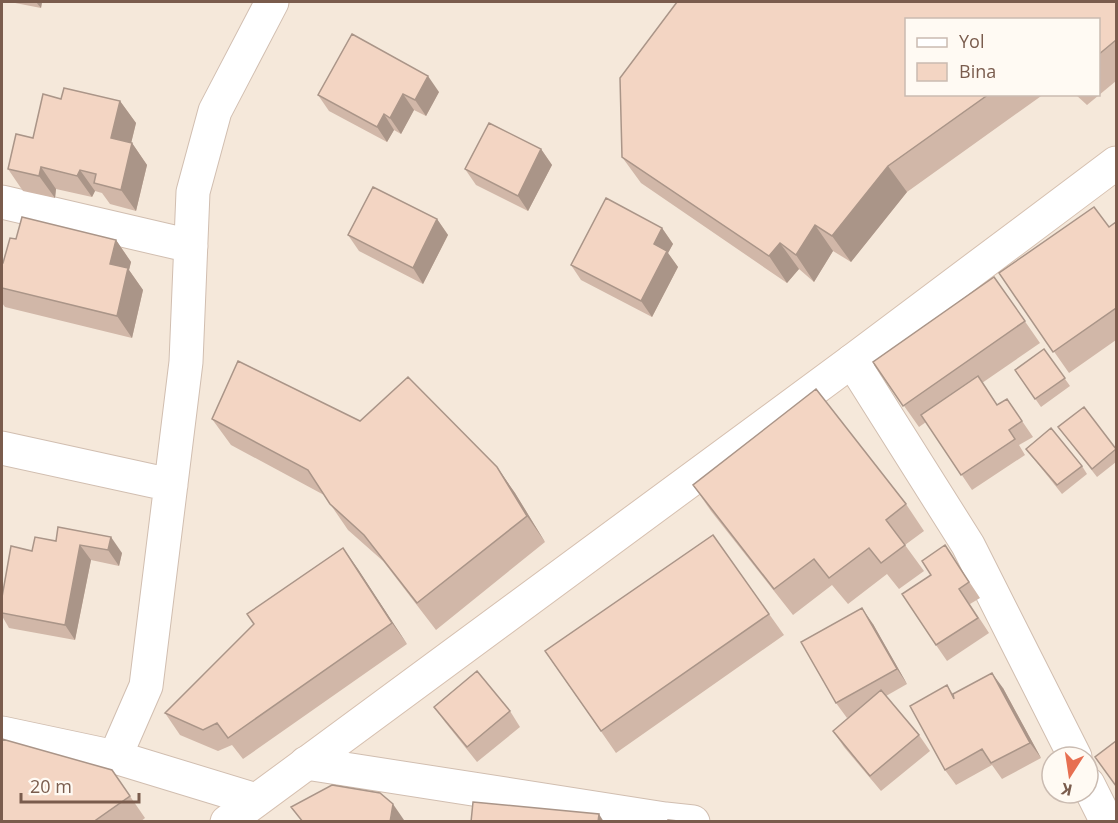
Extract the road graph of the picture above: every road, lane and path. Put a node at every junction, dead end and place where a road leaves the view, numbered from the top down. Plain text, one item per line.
1 (272, 2) edge
2 (1116, 163) edge
3 (2, 202) edge
4 (191, 246) junction
5 (852, 361) junction
6 (2, 448) edge
7 (171, 485) junction
8 (2, 733) edge
9 (1069, 745) edge
10 (115, 757) junction
11 (306, 763) junction
12 (256, 800) junction
13 (1098, 805) edge
14 (674, 821) edge
15 (227, 822) edge
16 (1107, 822) edge

1 - 4 street
2 - 5 street
3 - 4 street
4 - 7 street
5 - 9 street
5 - 11 street
6 - 7 street
7 - 10 street
8 - 10 street
10 - 12 street
11 - 12 street
11 - 14 street
12 - 15 street
13 - 16 street

